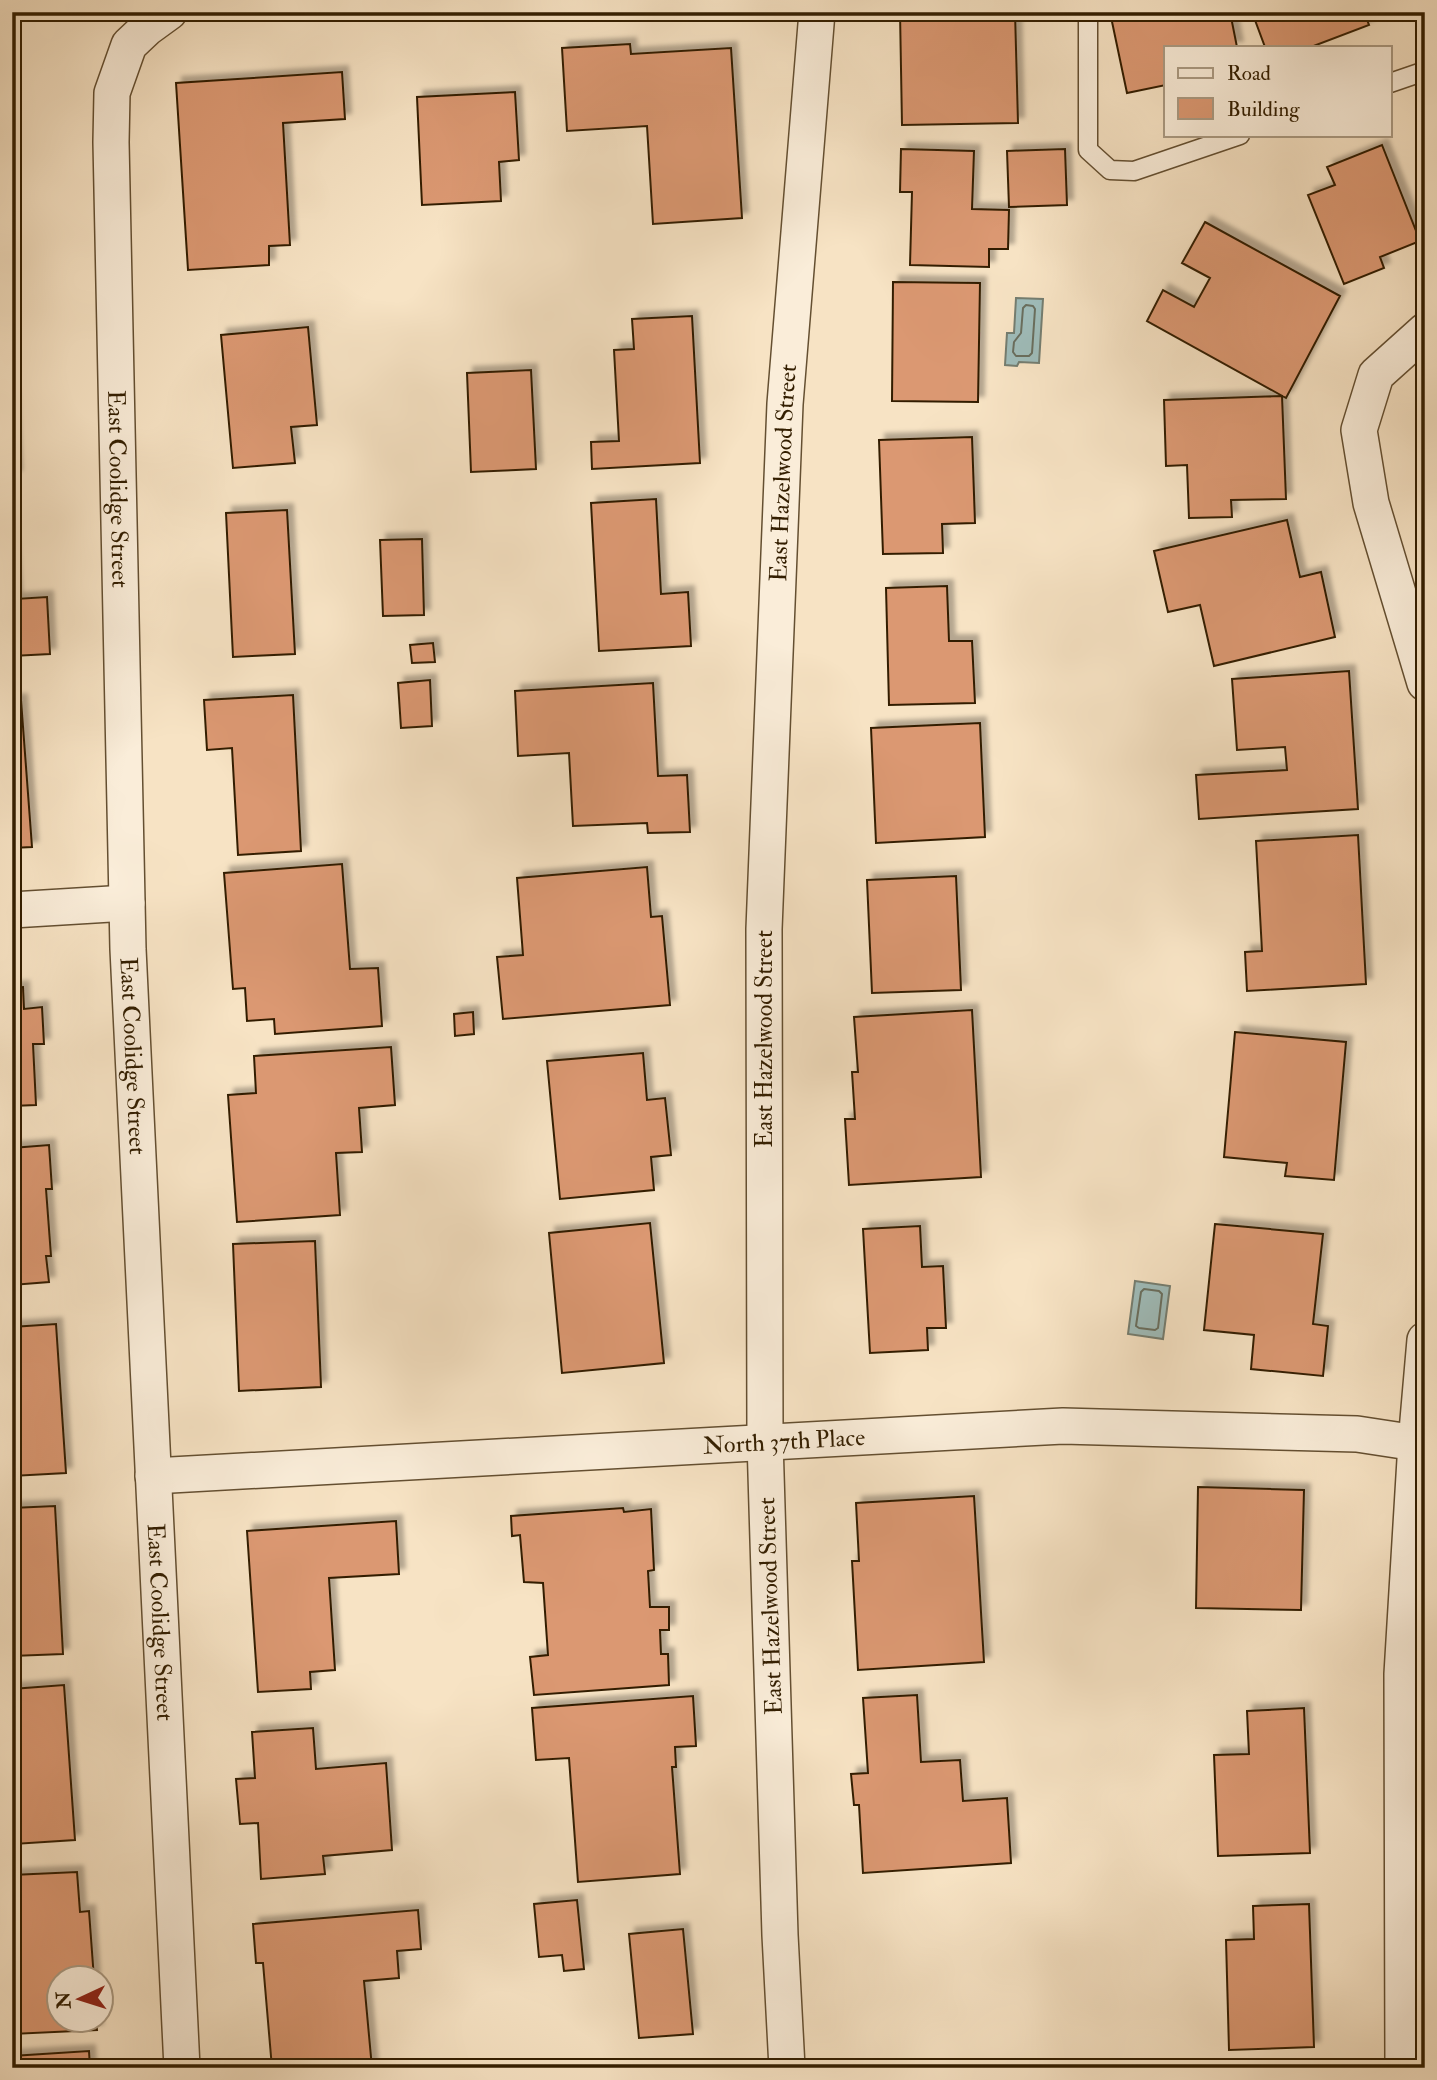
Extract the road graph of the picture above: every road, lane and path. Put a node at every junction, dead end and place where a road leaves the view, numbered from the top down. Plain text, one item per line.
1 (169, 12) edge
2 (817, 12) edge
3 (1088, 12) edge
4 (1425, 71) edge
5 (1392, 82) edge
6 (1237, 136) edge
7 (1425, 331) edge
8 (1425, 683) edge
9 (127, 903) junction
10 (12, 910) edge
11 (1425, 1340) edge
12 (765, 1441) junction
13 (1416, 1443) junction
14 (153, 1476) junction
15 (182, 2068) edge
16 (787, 2068) edge
17 (1402, 2068) edge

1 - 9 street, East Coolidge Street
2 - 12 street, East Hazelwood Street
3 - 6 lane
4 - 5 lane
7 - 8 street
9 - 10 street
9 - 14 street, East Coolidge Street
11 - 13 street
12 - 13 street, North 37th Place
12 - 14 street, North 37th Place
12 - 16 street, East Hazelwood Street
13 - 17 street
14 - 15 street, East Coolidge Street

